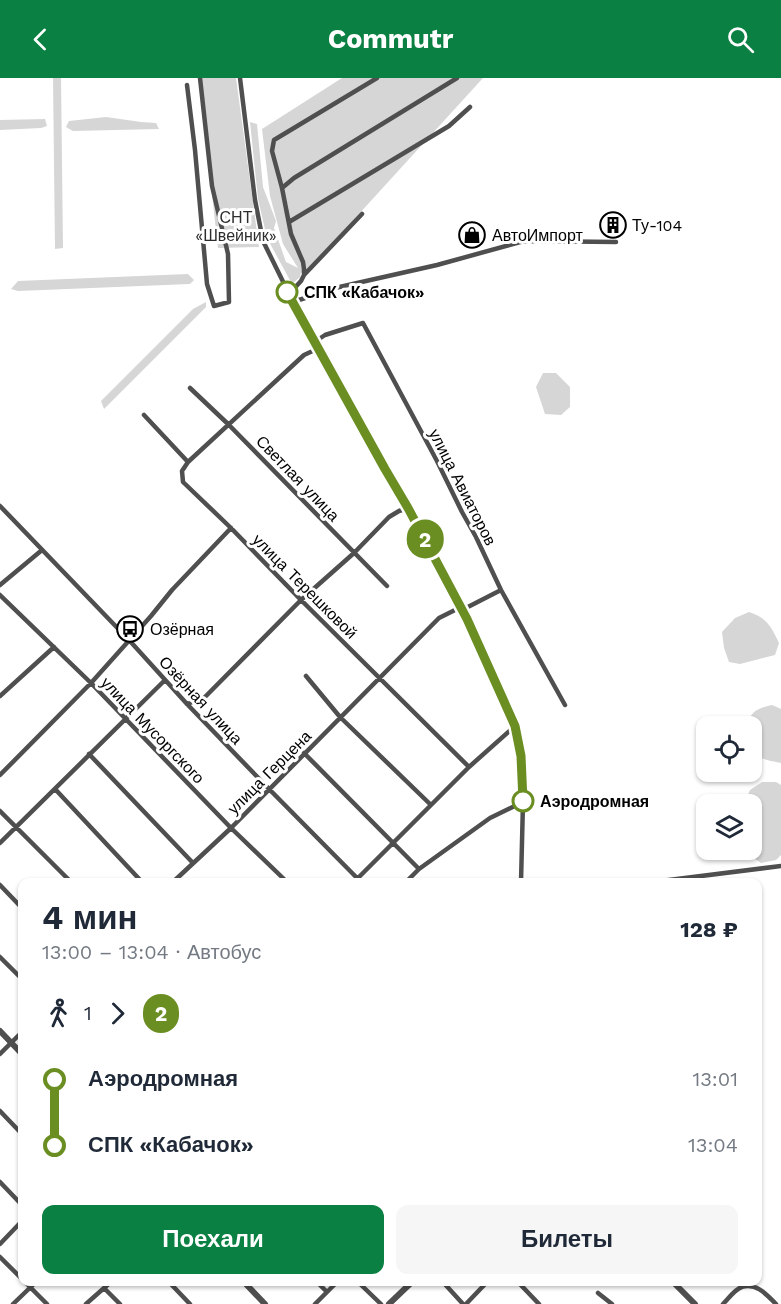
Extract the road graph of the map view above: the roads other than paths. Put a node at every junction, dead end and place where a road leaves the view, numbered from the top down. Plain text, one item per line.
1 (200, 78) edge
2 (240, 78) edge
3 (377, 78) edge
4 (457, 78) edge
5 (187, 85) dead end
6 (470, 107) dead end
7 (282, 188) junction
8 (362, 214) dead end
9 (289, 222) junction
10 (616, 242) dead end
11 (304, 275) junction
12 (289, 294) junction
13 (293, 302) junction
14 (316, 341) junction
15 (320, 350) junction
16 (190, 388) dead end
17 (144, 415) dead end
18 (228, 424) junction
19 (188, 462) junction
20 (0, 506) edge
21 (408, 508) junction
22 (231, 528) junction
23 (42, 550) junction
24 (354, 553) junction
25 (0, 585) edge
26 (387, 586) dead end
27 (501, 590) junction
28 (0, 595) edge
29 (301, 600) junction
30 (462, 609) junction
31 (129, 640) junction
32 (54, 647) junction
33 (306, 676) dead end
34 (380, 678) junction
35 (165, 680) junction
36 (91, 683) junction
37 (0, 696) edge
38 (187, 704) junction
39 (566, 705) dead end
40 (340, 717) junction
41 (125, 719) junction
42 (515, 726) junction
43 (304, 753) junction
44 (89, 754) junction
45 (470, 767) junction
46 (0, 775) edge
47 (55, 789) junction
48 (268, 789) junction
49 (524, 802) junction
50 (431, 805) junction
51 (0, 811) edge
52 (16, 827) junction
53 (231, 828) junction
54 (0, 843) edge
55 (393, 843) junction
56 (193, 863) junction
57 (781, 866) edge
58 (419, 868) junction
59 (67, 878) edge
60 (138, 878) edge
61 (177, 878) edge
62 (283, 878) edge
63 (354, 878) edge
64 (360, 878) edge
65 (410, 878) edge
66 (520, 878) edge
67 (685, 878) edge
68 (0, 885) edge
69 (18, 904) edge
70 (0, 957) edge
71 (18, 976) edge
72 (0, 1031) edge
73 (18, 1036) edge
74 (11, 1043) junction
75 (18, 1050) edge
76 (0, 1054) edge
77 (0, 1111) edge
78 (18, 1130) edge
79 (0, 1182) edge
80 (18, 1201) edge
81 (18, 1225) edge
82 (0, 1244) edge
83 (0, 1257) edge
84 (18, 1275) edge
85 (106, 1286) edge
86 (173, 1286) edge
87 (248, 1286) edge
88 (321, 1286) edge
89 (333, 1286) edge
90 (362, 1286) edge
91 (408, 1286) edge
92 (447, 1286) edge
93 (483, 1286) edge
94 (522, 1286) edge
95 (677, 1286) edge
96 (30, 1287) joint
97 (104, 1288) junction
98 (327, 1292) junction
99 (598, 1293) dead end
100 (14, 1304) edge
101 (47, 1304) edge
102 (86, 1304) edge
103 (120, 1304) edge
104 (190, 1304) edge
105 (265, 1304) edge
106 (315, 1304) edge
107 (381, 1304) edge
108 (389, 1304) edge
109 (465, 1304) edge
110 (539, 1304) edge
111 (612, 1304) edge
112 (695, 1304) edge
113 (723, 1304) edge
114 (776, 1304) edge

1 - 5 street
2 - 12 street
3 - 7 street
4 - 7 street
6 - 9 street
7 - 9 street
8 - 11 street
9 - 11 street
10 - 13 street
11 - 12 street
12 - 13 street
13 - 14 street
14 - 15 street
14 - 27 street, улица Авиаторов
15 - 18 street
15 - 21 street
16 - 18 street, Светлая улица
17 - 19 street
18 - 19 street
18 - 24 street, Светлая улица
19 - 22 street, улица Терешковой
20 - 23 street, Озёрная улица
21 - 24 street
21 - 30 street
22 - 29 street, улица Терешковой
22 - 31 street
23 - 25 street
23 - 31 street, Озёрная улица
24 - 26 street, Светлая улица
24 - 29 street
27 - 30 street, улица Герцена
27 - 39 street, улица Авиаторов
28 - 32 street, улица Мусоргского
29 - 34 street, улица Терешковой
29 - 38 street
30 - 34 street, улица Герцена
30 - 42 street
31 - 35 street, Озёрная улица
31 - 36 street
32 - 36 street, улица Мусоргского
32 - 37 street
33 - 40 street
34 - 40 street, улица Герцена
34 - 45 street, улица Терешковой
35 - 38 street, Озёрная улица
35 - 41 street
36 - 41 street, улица Мусоргского
36 - 46 street
38 - 48 street, Озёрная улица
40 - 43 street, улица Герцена
40 - 50 street
41 - 44 street
41 - 53 street, улица Мусоргского
42 - 45 street
42 - 49 street
43 - 48 street, улица Герцена
43 - 55 street
44 - 47 street
44 - 56 street
45 - 50 street
47 - 52 street
47 - 60 street
48 - 53 street, улица Герцена
48 - 63 street, Озёрная улица
49 - 58 street
49 - 66 street
50 - 55 street
51 - 52 street
52 - 54 street
52 - 59 street
53 - 56 street, улица Герцена
53 - 62 street, улица Мусоргского
55 - 58 street
55 - 64 street
56 - 61 street, улица Герцена
57 - 67 street
58 - 65 street
68 - 69 street
70 - 71 street
72 - 74 street
73 - 74 street
74 - 75 street
74 - 76 street
77 - 78 street
79 - 80 street
81 - 82 street
83 - 84 street
85 - 97 street
86 - 104 street
87 - 105 street
88 - 98 street
89 - 98 street
90 - 107 street
91 - 108 street
92 - 109 street
93 - 109 street
94 - 110 street
95 - 112 street
96 - 100 street
96 - 101 street
97 - 102 street
97 - 103 street
98 - 106 street
99 - 111 street
113 - 114 street

